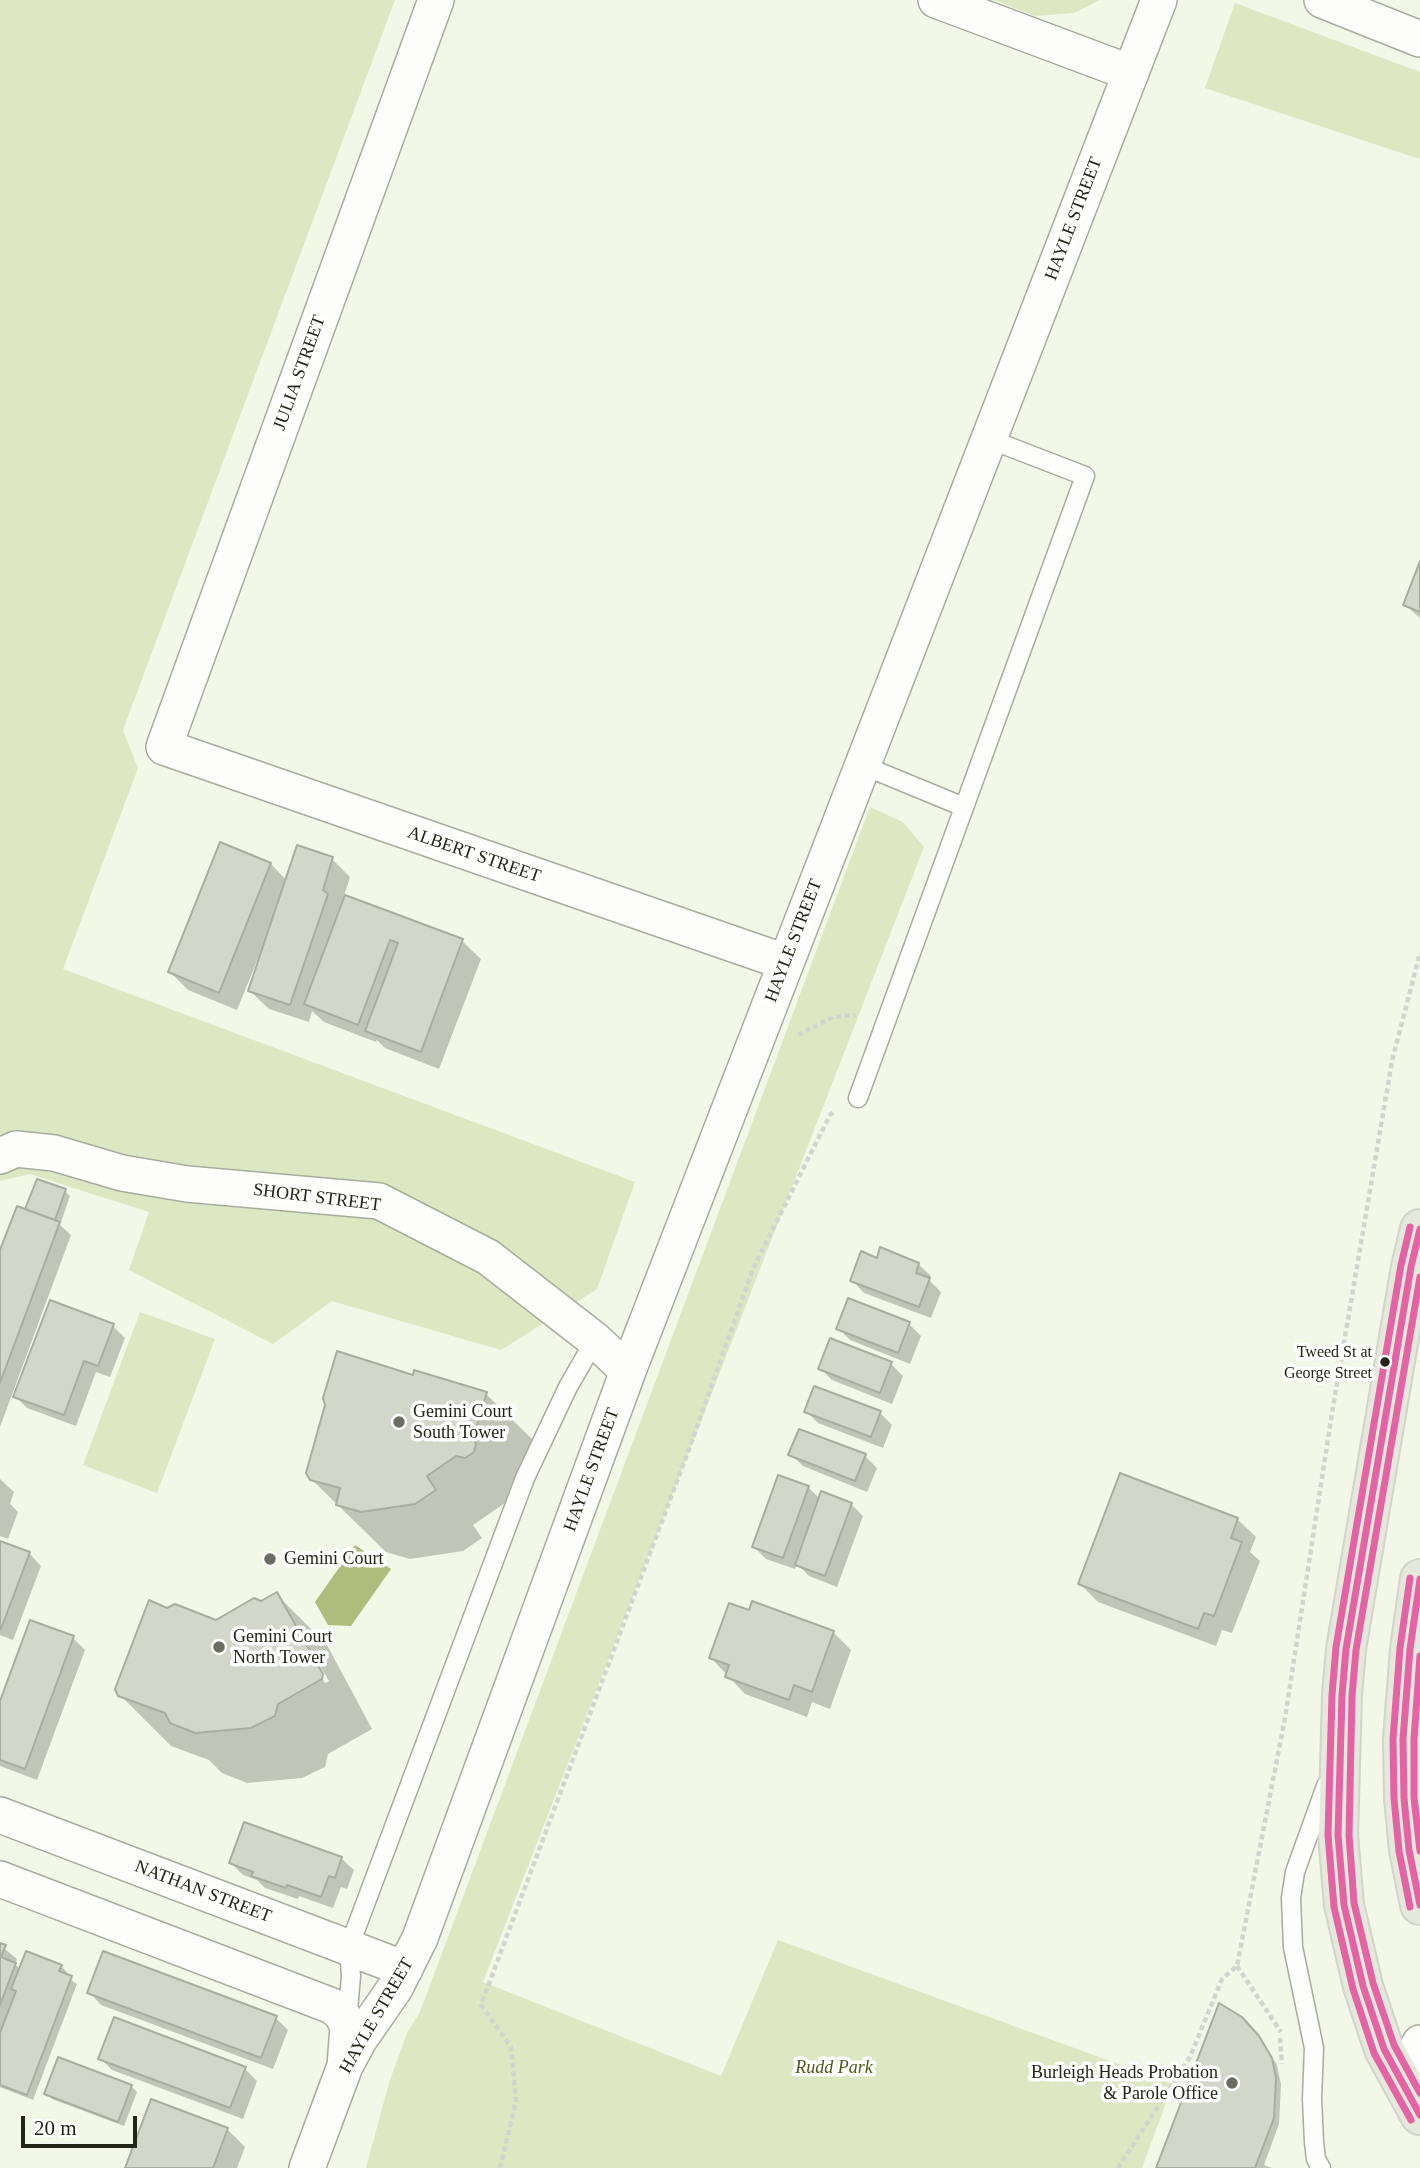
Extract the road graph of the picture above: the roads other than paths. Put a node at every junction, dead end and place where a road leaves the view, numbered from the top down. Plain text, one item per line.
1 (436, 0) edge
2 (936, 0) edge
3 (1159, 0) edge
4 (1322, 0) edge
5 (1420, 38) edge
6 (1131, 73) junction
7 (989, 439) junction
8 (164, 747) joint
9 (862, 765) junction
10 (964, 807) junction
11 (785, 962) junction
12 (858, 1098) road end
13 (0, 1156) edge
14 (1420, 1229) edge
15 (595, 1340) junction
16 (628, 1371) junction
17 (1420, 1579) edge
18 (1341, 1743) junction
19 (0, 1815) edge
20 (0, 1879) edge
21 (1420, 1905) edge
22 (349, 1947) junction
23 (405, 1969) junction
24 (347, 2024) junction
25 (1420, 2043) edge
26 (345, 2066) junction
27 (1415, 2107) edge
28 (307, 2168) edge
29 (1321, 2168) edge

1 - 8 street, JULIA STREET
2 - 6 street
3 - 6 street, HAYLE STREET
4 - 5 street
6 - 7 street, HAYLE STREET
7 - 9 street, HAYLE STREET
7 - 10 lane
8 - 11 street, ALBERT STREET
9 - 10 lane
9 - 11 street, HAYLE STREET
10 - 12 lane
11 - 16 street, HAYLE STREET
13 - 15 street, SHORT STREET
14 - 18 highway
15 - 16 street, SHORT STREET
15 - 22 lane
16 - 23 street, HAYLE STREET
17 - 21 highway
18 - 27 highway
18 - 29 lane
19 - 22 street, NATHAN STREET
20 - 24 street
22 - 23 street, NATHAN STREET
22 - 24 lane
23 - 26 street, HAYLE STREET
24 - 26 street
25 - 27 street
26 - 28 street, HAYLE STREET

